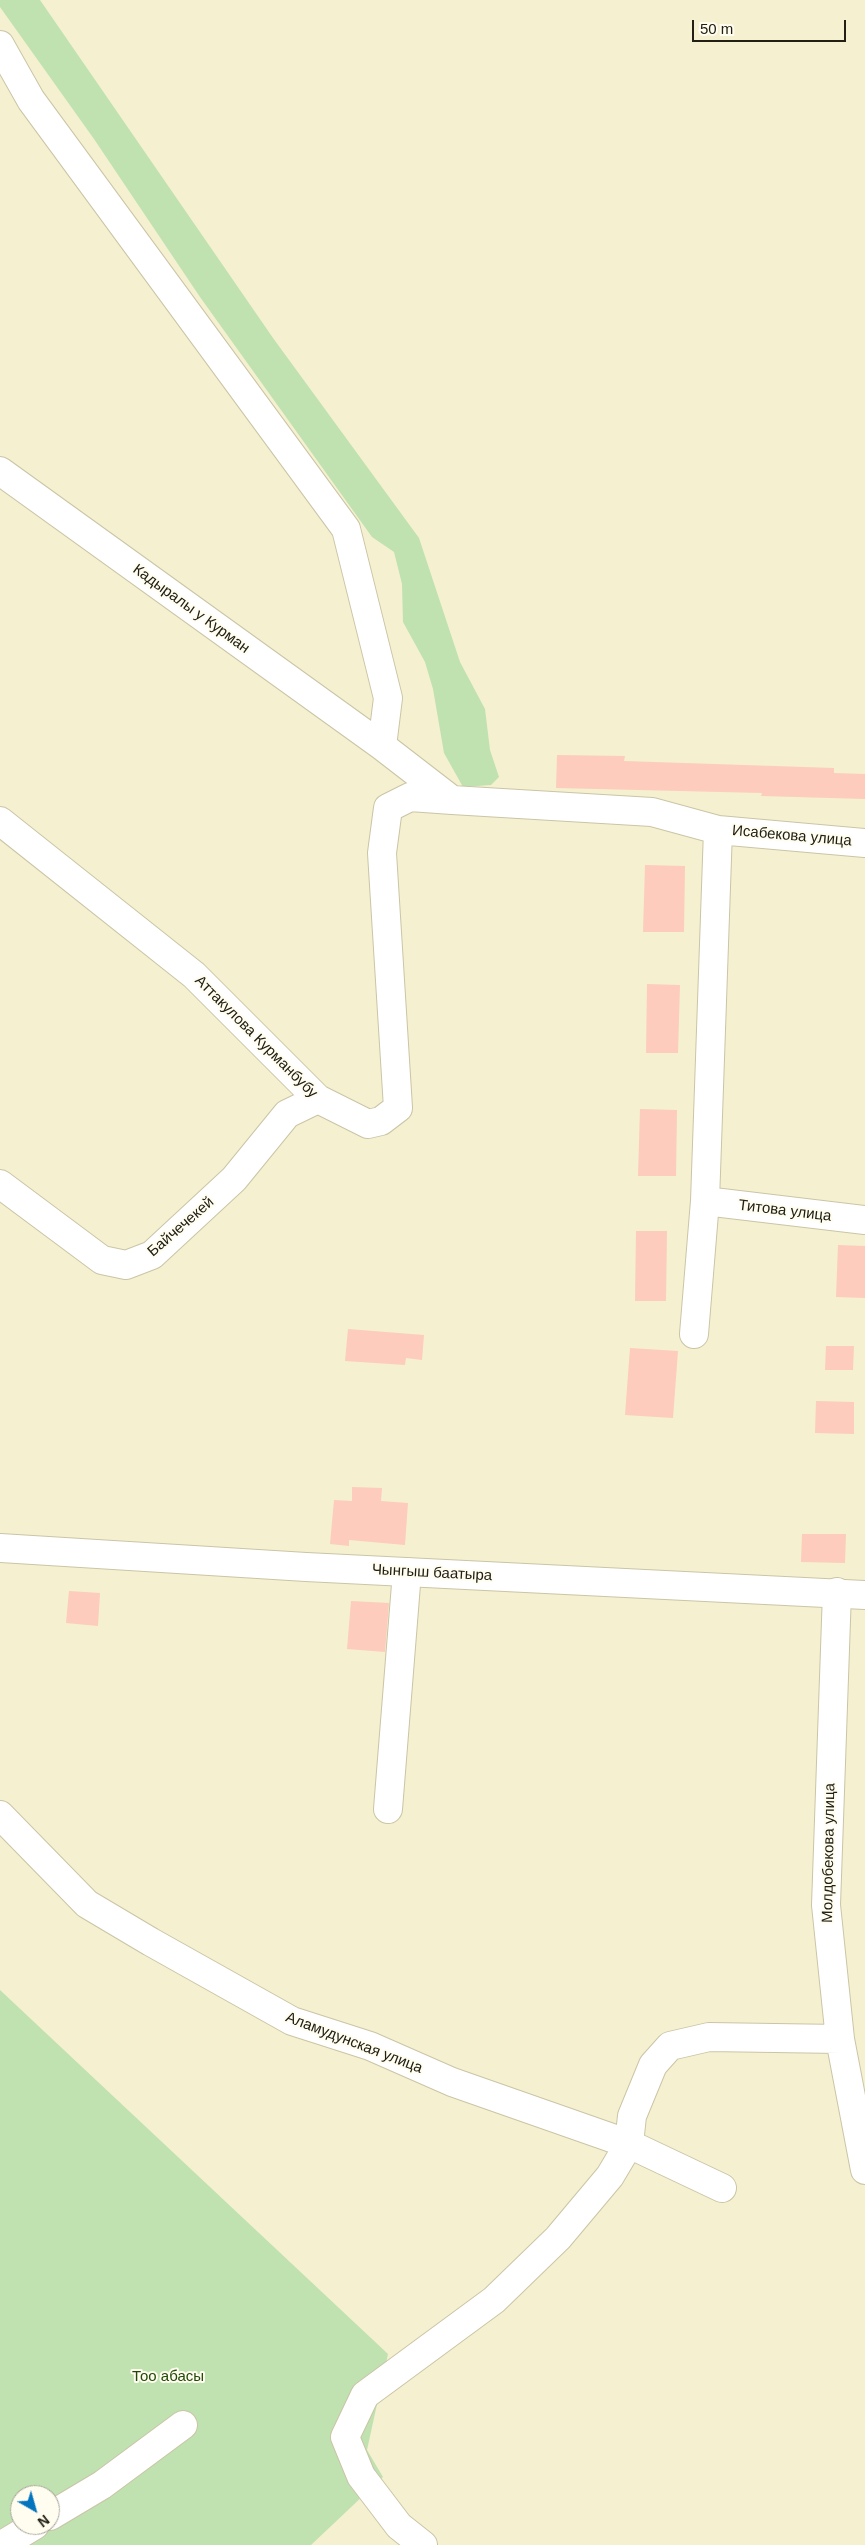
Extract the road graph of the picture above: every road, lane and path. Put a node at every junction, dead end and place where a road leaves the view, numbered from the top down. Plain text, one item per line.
1 (0, 45) edge
2 (0, 78) edge
3 (30, 100) junction
4 (0, 471) edge
5 (382, 746) junction
6 (452, 800) junction
7 (0, 821) edge
8 (718, 830) junction
9 (865, 843) edge
10 (318, 1099) junction
11 (0, 1184) edge
12 (705, 1201) junction
13 (865, 1220) edge
14 (694, 1334) dead end
15 (0, 1548) edge
16 (407, 1572) junction
17 (837, 1592) junction
18 (865, 1595) edge
19 (388, 1809) dead end
20 (0, 1815) edge
21 (840, 2039) junction
22 (629, 2144) junction
23 (865, 2170) edge
24 (722, 2188) dead end
25 (183, 2425) dead end
26 (60, 2510) edge
27 (18, 2535) edge
28 (0, 2542) edge
29 (2, 2545) edge
30 (423, 2545) edge

1 - 3 street
2 - 3 street
3 - 5 street
4 - 5 street, Кадыралы у Курман
5 - 6 street, Кадыралы у Курман
6 - 8 street, Исабекова улица
6 - 10 street, Аттакулова Курманбубу
7 - 10 street, Аттакулова Курманбубу
8 - 9 street, Исабекова улица
8 - 12 street
10 - 11 street, Байчечекей
12 - 13 street, Титова улица
12 - 14 street
15 - 16 street, Чынгыш баатыра
16 - 17 street, Чынгыш баатыра
16 - 19 street
17 - 18 street, Чынгыш баатыра
17 - 21 street, Молдобекова улица
20 - 22 street, Аламудунская улица
21 - 22 street
21 - 23 street, Молдобекова улица
22 - 24 street, Аламудунская улица
22 - 30 street
25 - 26 street
27 - 29 street
28 - 29 street

